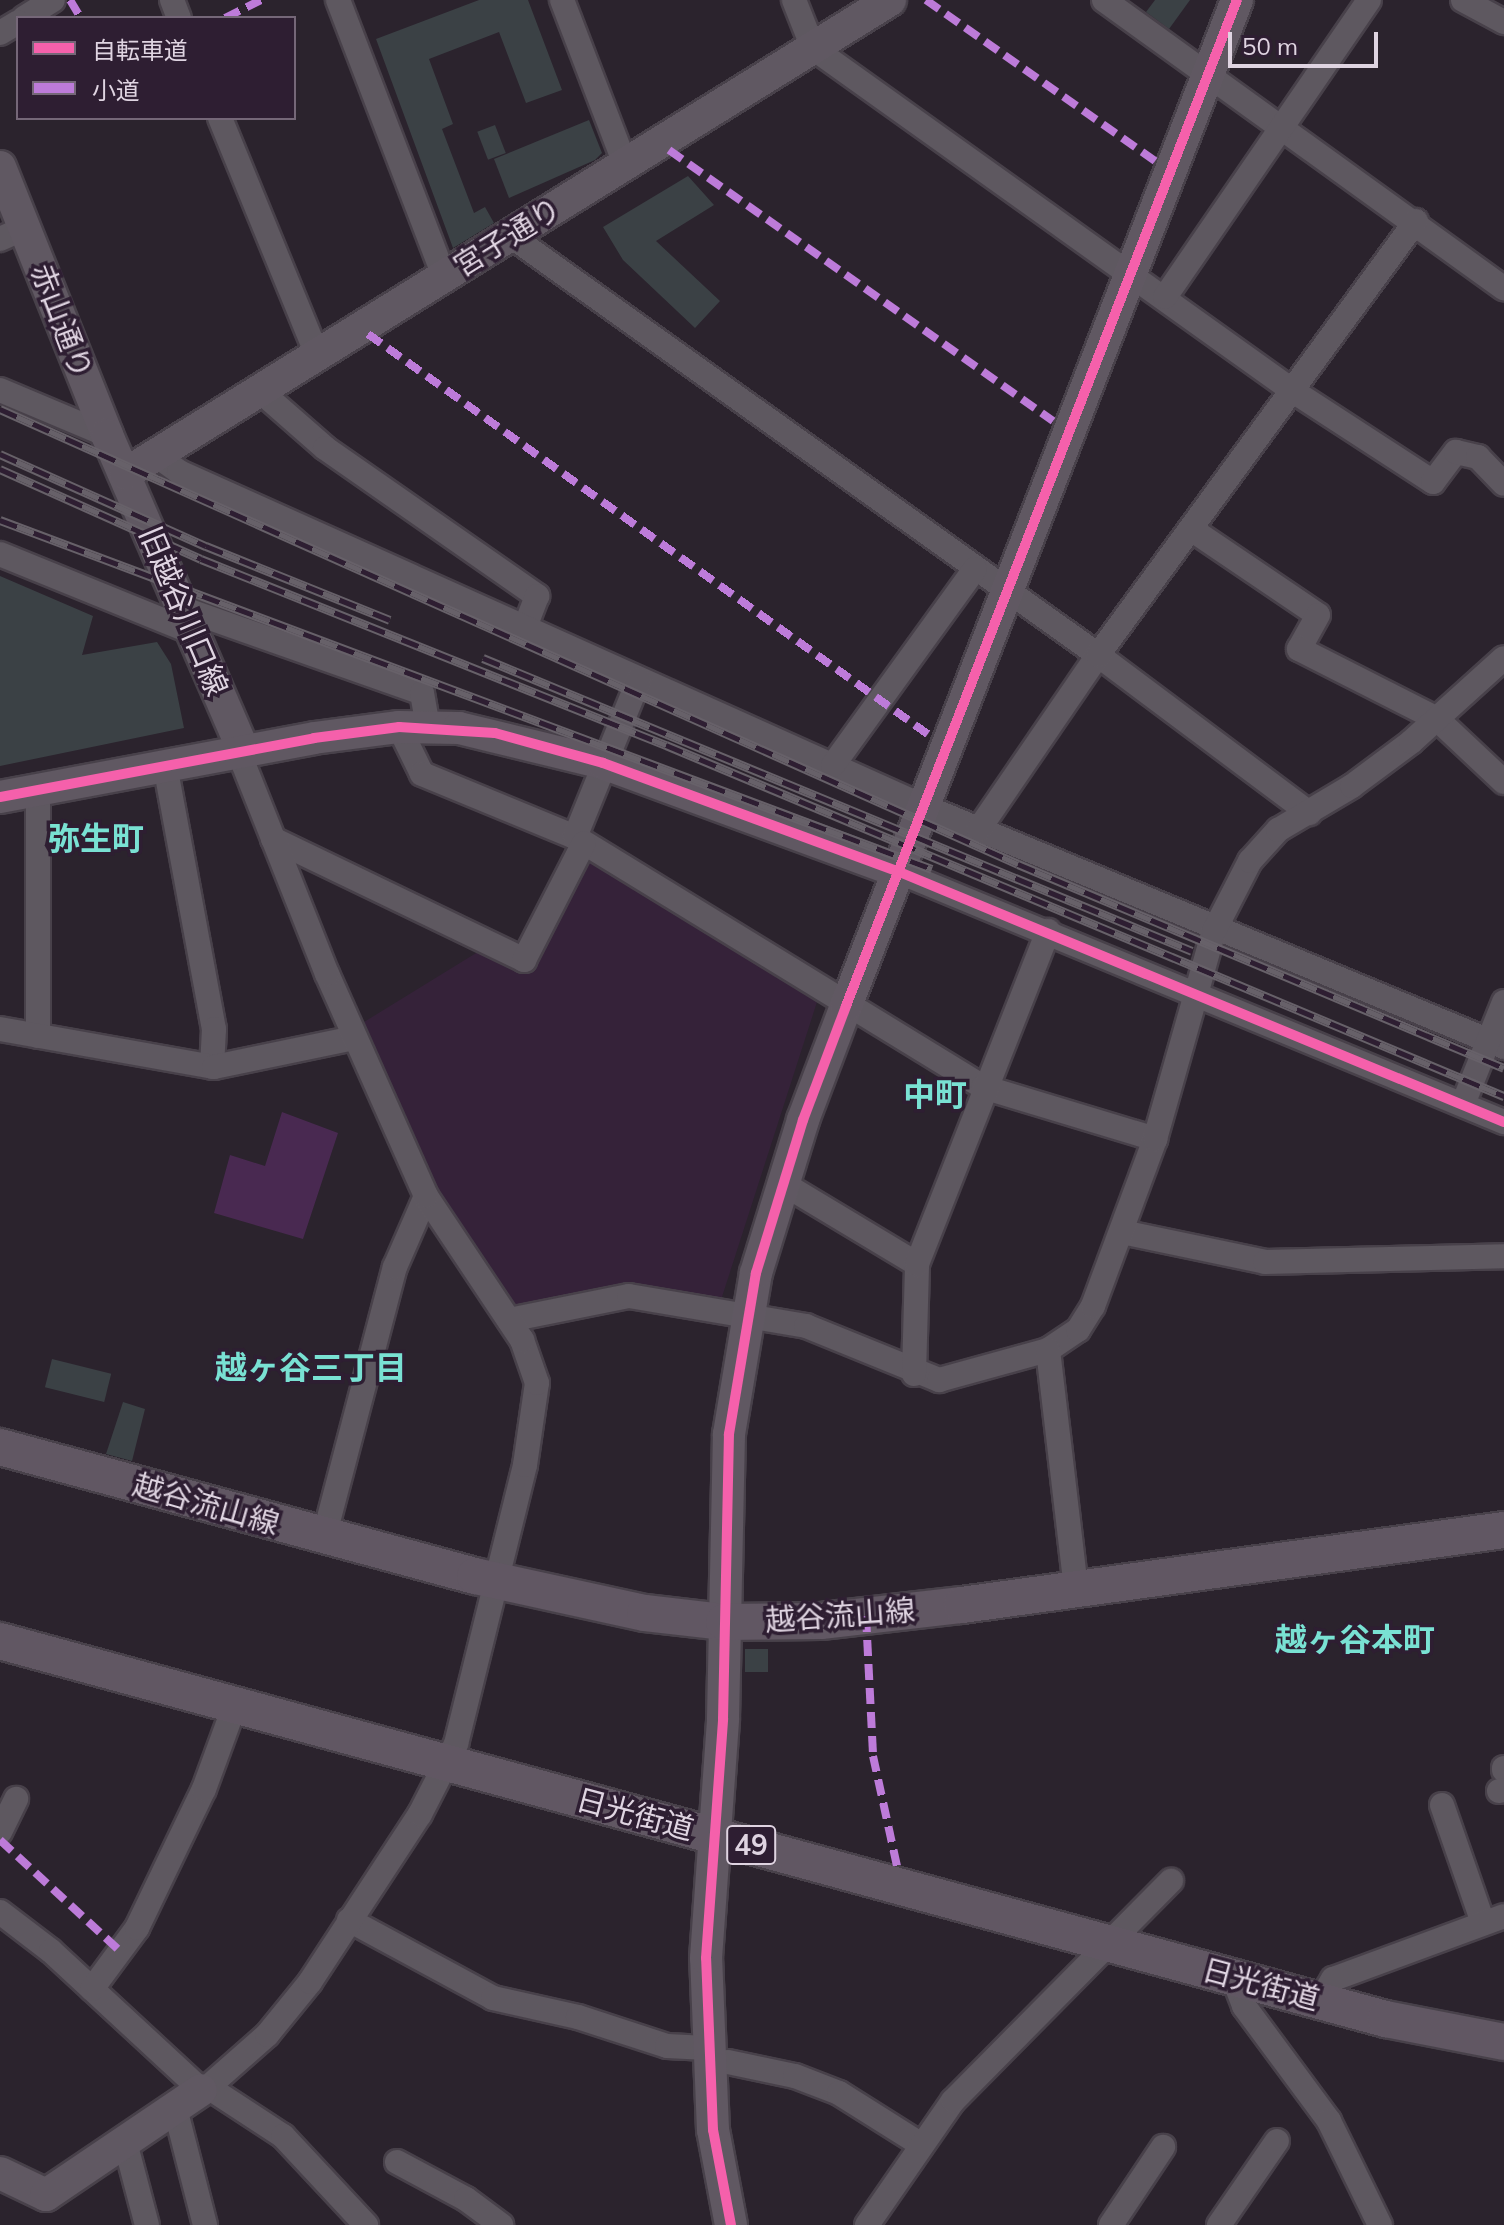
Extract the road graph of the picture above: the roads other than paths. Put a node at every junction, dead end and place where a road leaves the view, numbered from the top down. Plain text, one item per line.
1 (53, 0) edge
2 (338, 0) edge
3 (562, 0) edge
4 (794, 0) edge
5 (890, 0) edge
6 (1104, 0) edge
7 (1237, 0) edge
8 (1369, 0) edge
9 (1463, 0) edge
10 (27, 16) edge
11 (1504, 22) edge
12 (813, 48) junction
13 (1207, 72) junction
14 (221, 120) edge
15 (1281, 128) junction
16 (625, 164) junction
17 (0, 167) edge
18 (1416, 221) junction
19 (13, 233) edge
20 (511, 236) junction
21 (1129, 275) junction
22 (444, 276) junction
23 (1499, 278) edge
24 (1165, 297) junction
25 (317, 355) junction
26 (0, 390) edge
27 (260, 391) junction
28 (1293, 391) junction
29 (107, 435) junction
30 (156, 455) junction
31 (125, 474) junction
32 (1504, 484) edge
33 (1191, 529) junction
34 (0, 554) edge
35 (975, 569) junction
36 (1007, 591) junction
37 (190, 621) junction
38 (525, 628) junction
39 (1098, 655) junction
40 (1504, 658) edge
41 (639, 679) junction
42 (1437, 719) junction
43 (413, 727) junction
44 (240, 750) junction
45 (603, 763) junction
46 (165, 765) junction
47 (833, 765) junction
48 (1504, 782) edge
49 (38, 791) junction
50 (0, 797) edge
51 (923, 806) junction
52 (1309, 813) junction
53 (979, 829) junction
54 (273, 839) junction
55 (579, 840) junction
56 (897, 871) junction
57 (1048, 931) junction
58 (1214, 931) junction
59 (1198, 994) junction
60 (1504, 1002) edge
61 (846, 1006) junction
62 (0, 1029) edge
63 (38, 1036) junction
64 (354, 1038) junction
65 (1496, 1044) edge
66 (212, 1067) junction
67 (983, 1087) junction
68 (1463, 1104) junction
69 (1504, 1122) edge
70 (1155, 1139) junction
71 (782, 1183) junction
72 (426, 1196) junction
73 (1122, 1232) junction
74 (1504, 1256) edge
75 (917, 1264) junction
76 (747, 1314) junction
77 (509, 1320) junction
78 (1048, 1350) junction
79 (914, 1374) junction
80 (0, 1447) edge
81 (1504, 1530) edge
82 (324, 1537) junction
83 (498, 1581) junction
84 (1076, 1588) junction
85 (724, 1622) junction
86 (0, 1641) edge
87 (236, 1702) junction
88 (447, 1762) junction
89 (16, 1799) dead end
90 (1442, 1805) dead end
91 (0, 1832) edge
92 (715, 1836) junction
93 (1171, 1881) dead end
94 (0, 1912) edge
95 (349, 1920) junction
96 (1493, 1920) edge
97 (1107, 1942) junction
98 (1233, 1977) junction
99 (92, 1989) junction
100 (1320, 2000) junction
101 (1504, 2042) edge
102 (707, 2056) junction
103 (205, 2089) junction
104 (175, 2108) junction
105 (1277, 2141) dead end
106 (125, 2142) junction
107 (920, 2144) junction
108 (1163, 2147) dead end
109 (397, 2162) dead end
110 (0, 2173) edge
111 (338, 2198) junction
112 (147, 2225) edge
113 (205, 2225) edge
114 (338, 2225) edge
115 (366, 2225) edge
116 (501, 2225) edge
117 (731, 2225) edge
118 (867, 2225) edge
119 (1111, 2225) edge
120 (1219, 2225) edge
121 (1380, 2225) edge

1 - 10 street
2 - 22 street
3 - 16 street
4 - 12 street
5 - 12 street, 宮子通り
6 - 13 street
7 - 13 street
8 - 15 street
9 - 11 street
12 - 16 street, 宮子通り
12 - 21 street
13 - 15 street
13 - 21 street
14 - 25 street
15 - 18 street
15 - 24 street
16 - 20 street, 宮子通り
17 - 19 street, 赤山通り
18 - 23 street
18 - 28 street
19 - 29 street, 赤山通り
20 - 22 street, 宮子通り
20 - 35 street
21 - 24 street
21 - 36 street
22 - 25 street, 宮子通り
24 - 28 street
25 - 27 street, 宮子通り
26 - 29 street
27 - 30 street, 宮子通り
27 - 38 street
28 - 32 street
28 - 33 street
29 - 31 street, 赤山通り
30 - 31 street, 宮子通り
30 - 38 street
31 - 37 street, 旧越谷川口線
33 - 39 street
33 - 42 street
34 - 37 street
35 - 36 street
35 - 47 street
36 - 39 street
36 - 51 street
37 - 43 street
37 - 44 street, 旧越谷川口線
38 - 41 street
39 - 52 street
39 - 53 street
40 - 42 street
41 - 45 street
41 - 47 street
42 - 48 street
42 - 52 street
43 - 44 street
43 - 45 street
43 - 55 street
44 - 46 street
44 - 54 street
45 - 55 street
45 - 56 street
46 - 49 street
46 - 66 street
47 - 51 street
49 - 50 street
49 - 63 street
51 - 53 street
51 - 56 street
52 - 58 street
53 - 58 street
54 - 55 street
54 - 64 street
55 - 61 street
56 - 57 street
56 - 61 street
57 - 59 street
57 - 67 street
58 - 59 street
58 - 65 street
59 - 68 street
59 - 70 street
60 - 65 street
61 - 67 street
61 - 71 street
62 - 63 street
63 - 66 street
64 - 66 street
64 - 72 street
65 - 68 street
67 - 70 street
67 - 75 street
68 - 69 street
70 - 73 street
71 - 75 street
71 - 76 street
72 - 77 street
72 - 82 street
73 - 74 street
73 - 78 street
75 - 79 street
76 - 77 street
76 - 79 street
76 - 85 street
77 - 83 street
78 - 79 street
78 - 84 street
80 - 82 main road, 越谷流山線
81 - 84 main road, 越谷流山線
82 - 83 main road, 越谷流山線
83 - 85 main road, 越谷流山線
83 - 88 street
84 - 85 main road, 越谷流山線
85 - 92 street
86 - 87 main road, 日光街道 / 49
87 - 88 main road, 日光街道 / 49
87 - 99 street
88 - 92 main road, 日光街道 / 49
88 - 95 street
89 - 91 street
90 - 96 street
92 - 97 main road, 日光街道 / 49
92 - 102 street
93 - 97 street
94 - 99 street
95 - 102 street
95 - 103 street
96 - 100 street
97 - 98 main road, 日光街道 / 49
97 - 107 street
98 - 100 main road, 日光街道 / 49
98 - 121 street
99 - 103 street
100 - 101 main road, 日光街道 / 49
102 - 107 street
102 - 117 street
103 - 104 street
103 - 111 street
104 - 106 street
104 - 113 street
105 - 120 street
106 - 110 street
106 - 112 street
107 - 118 street
108 - 119 street
109 - 116 street
111 - 114 street
111 - 115 street

